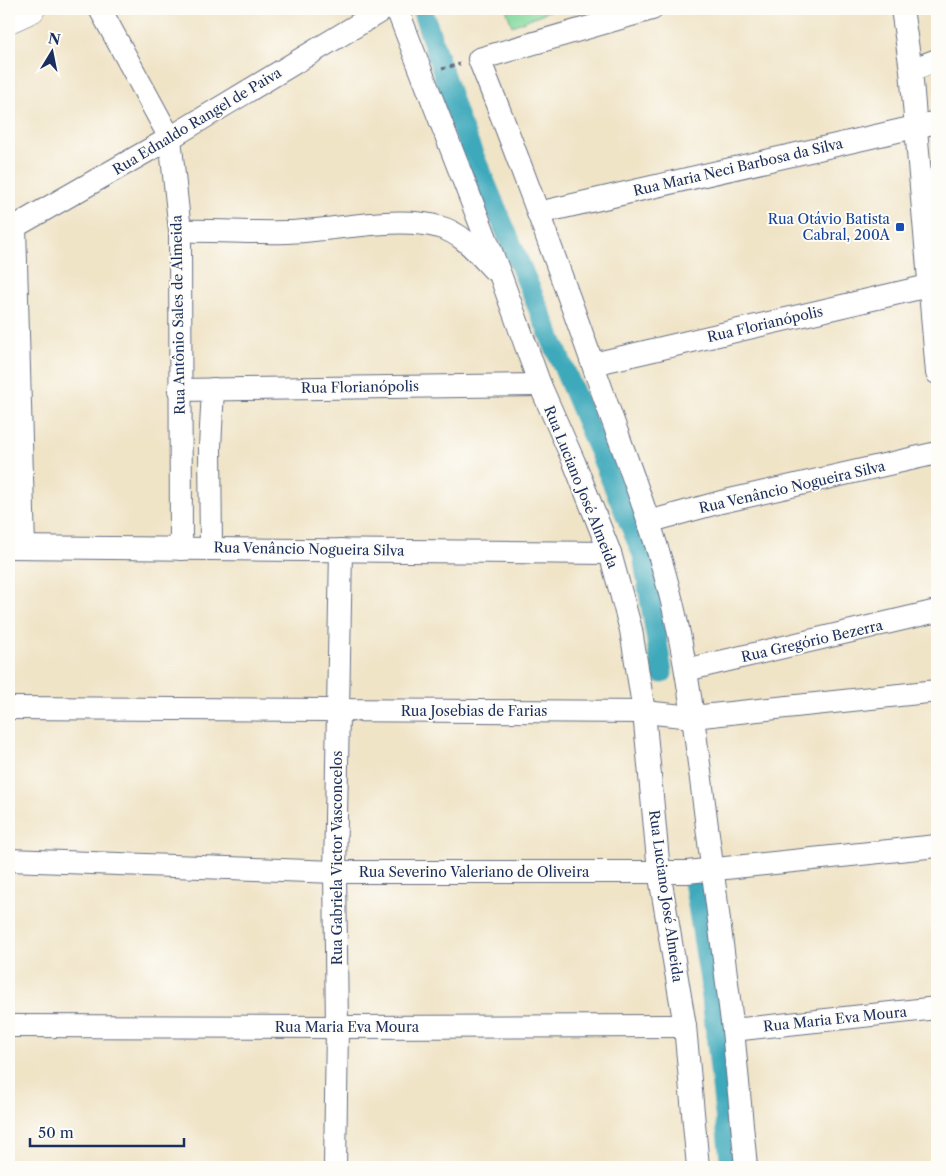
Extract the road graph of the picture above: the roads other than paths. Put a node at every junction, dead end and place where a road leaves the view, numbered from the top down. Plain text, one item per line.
1 (31, 9) edge
2 (100, 9) edge
3 (384, 9) edge
4 (397, 9) edge
5 (652, 9) edge
6 (902, 9) edge
7 (9, 19) edge
8 (937, 60) edge
9 (911, 70) junction
10 (927, 125) edge
11 (170, 138) junction
12 (538, 213) junction
13 (12, 228) edge
14 (180, 230) junction
15 (501, 277) junction
16 (933, 285) edge
17 (593, 364) junction
18 (937, 373) edge
19 (540, 385) junction
20 (213, 389) junction
21 (179, 390) junction
22 (937, 453) edge
23 (648, 522) junction
24 (17, 547) edge
25 (211, 548) junction
26 (181, 549) junction
27 (342, 550) junction
28 (610, 553) junction
29 (937, 611) edge
30 (686, 670) junction
31 (937, 691) edge
32 (9, 708) edge
33 (338, 710) junction
34 (644, 712) junction
35 (693, 717) junction
36 (937, 846) edge
37 (9, 860) edge
38 (712, 870) junction
39 (660, 871) junction
40 (335, 872) junction
41 (937, 1008) edge
42 (9, 1026) edge
43 (685, 1026) junction
44 (337, 1027) junction
45 (733, 1030) junction
46 (335, 1167) edge
47 (698, 1167) edge
48 (746, 1167) edge

1 - 7 main road
2 - 11 street, Rua Antônio Sales de Almeida
3 - 11 street, Rua Ednaldo Rangel de Paiva
4 - 15 street, Rua Luciano José Almeida
5 - 12 street
6 - 9 street
8 - 9 street
9 - 10 street
10 - 12 street, Rua Maria Neci Barbosa da Silva
10 - 16 street
11 - 13 street, Rua Ednaldo Rangel de Paiva
11 - 14 street, Rua Antônio Sales de Almeida
12 - 17 street
13 - 24 street
14 - 15 street
14 - 21 street, Rua Antônio Sales de Almeida
15 - 19 street, Rua Luciano José Almeida
16 - 17 street, Rua Florianópolis
16 - 18 street
17 - 23 street
19 - 20 street, Rua Florianópolis
19 - 28 street, Rua Luciano José Almeida
20 - 21 street, Rua Florianópolis
20 - 25 street
21 - 26 street, Rua Antônio Sales de Almeida
22 - 23 street, Rua Venâncio Nogueira Silva
23 - 30 street
24 - 26 street, Rua Venâncio Nogueira Silva
25 - 26 street, Rua Venâncio Nogueira Silva
25 - 27 street, Rua Venâncio Nogueira Silva
27 - 28 street, Rua Venâncio Nogueira Silva
27 - 33 street, Rua Gabriela Victor Vasconcelos
28 - 34 street, Rua Luciano José Almeida
29 - 30 street, Rua Gregório Bezerra
30 - 35 street
31 - 35 street, Rua Josebias de Farias
32 - 33 street, Rua Josebias de Farias
33 - 34 street, Rua Josebias de Farias
33 - 40 street, Rua Gabriela Victor Vasconcelos
34 - 35 street, Rua Josebias de Farias
34 - 39 street, Rua Luciano José Almeida
35 - 38 street
36 - 38 street, Rua Severino Valeriano de Oliveira
37 - 40 street, Rua Severino Valeriano de Oliveira
38 - 39 street, Rua Severino Valeriano de Oliveira
38 - 45 street
39 - 40 street, Rua Severino Valeriano de Oliveira
39 - 43 street, Rua Luciano José Almeida
40 - 44 street, Rua Gabriela Victor Vasconcelos
41 - 45 street, Rua Maria Eva Moura
42 - 44 street, Rua Maria Eva Moura
43 - 44 street, Rua Maria Eva Moura
43 - 47 street, Rua Luciano José Almeida
44 - 46 street, Rua Gabriela Victor Vasconcelos
45 - 48 street

